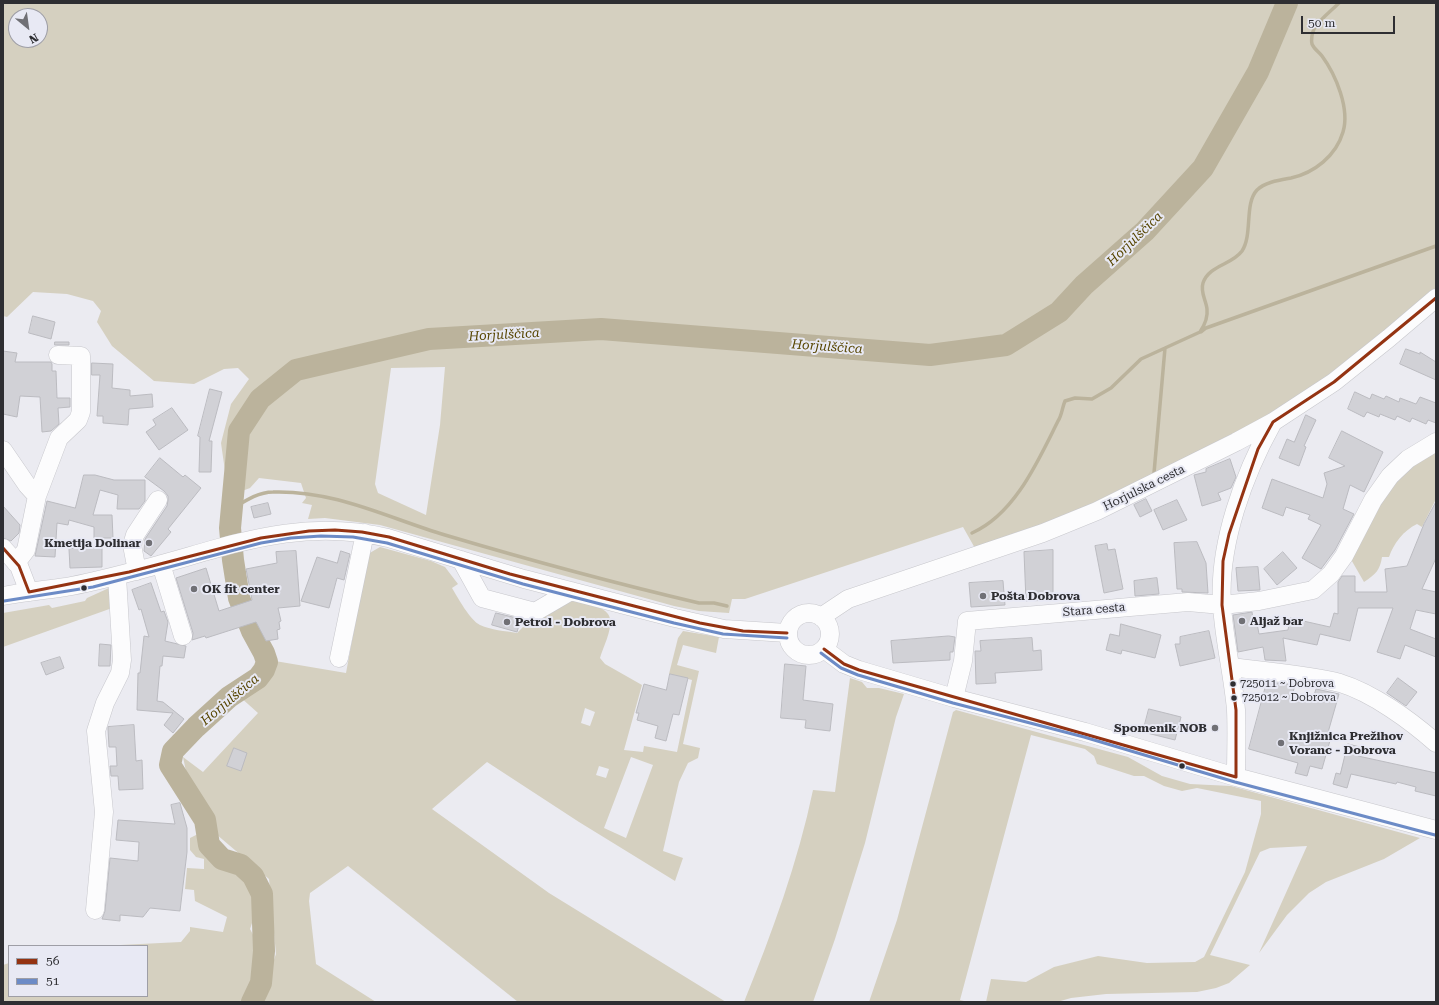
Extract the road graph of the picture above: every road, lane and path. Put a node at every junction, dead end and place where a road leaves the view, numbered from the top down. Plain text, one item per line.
1 (1436, 298) edge
2 (58, 355) dead end
3 (1273, 422) junction
4 (1436, 442) edge
5 (3, 450) edge
6 (37, 496) junction
7 (158, 500) dead end
8 (365, 533) junction
9 (3, 548) edge
10 (461, 560) junction
11 (16, 563) junction
12 (161, 564) junction
13 (137, 571) junction
14 (117, 576) junction
15 (571, 591) junction
16 (29, 592) junction
17 (3, 596) edge
18 (1222, 605) junction
19 (821, 617) junction
20 (787, 633) junction
21 (183, 636) dead end
22 (824, 649) junction
23 (339, 658) dead end
24 (1231, 667) junction
25 (954, 698) junction
26 (1436, 743) edge
27 (1236, 777) junction
28 (1436, 830) edge
29 (95, 910) dead end

1 - 3 street, Horjulska cesta
2 - 6 street
3 - 18 street
3 - 19 street, Horjulska cesta
4 - 18 street, Stara cesta
5 - 6 street
6 - 11 street
7 - 13 street
8 - 10 street
8 - 12 street
8 - 23 street
9 - 11 street
10 - 15 street
10 - 15 street
11 - 16 street
12 - 13 street
12 - 21 street
13 - 14 street
14 - 16 street
14 - 29 street
15 - 20 street
16 - 17 street
18 - 24 street
18 - 25 street, Stara cesta
19 - 20 street
19 - 22 street
20 - 22 street
22 - 25 street
24 - 26 street
24 - 27 street
25 - 27 street
27 - 28 street

